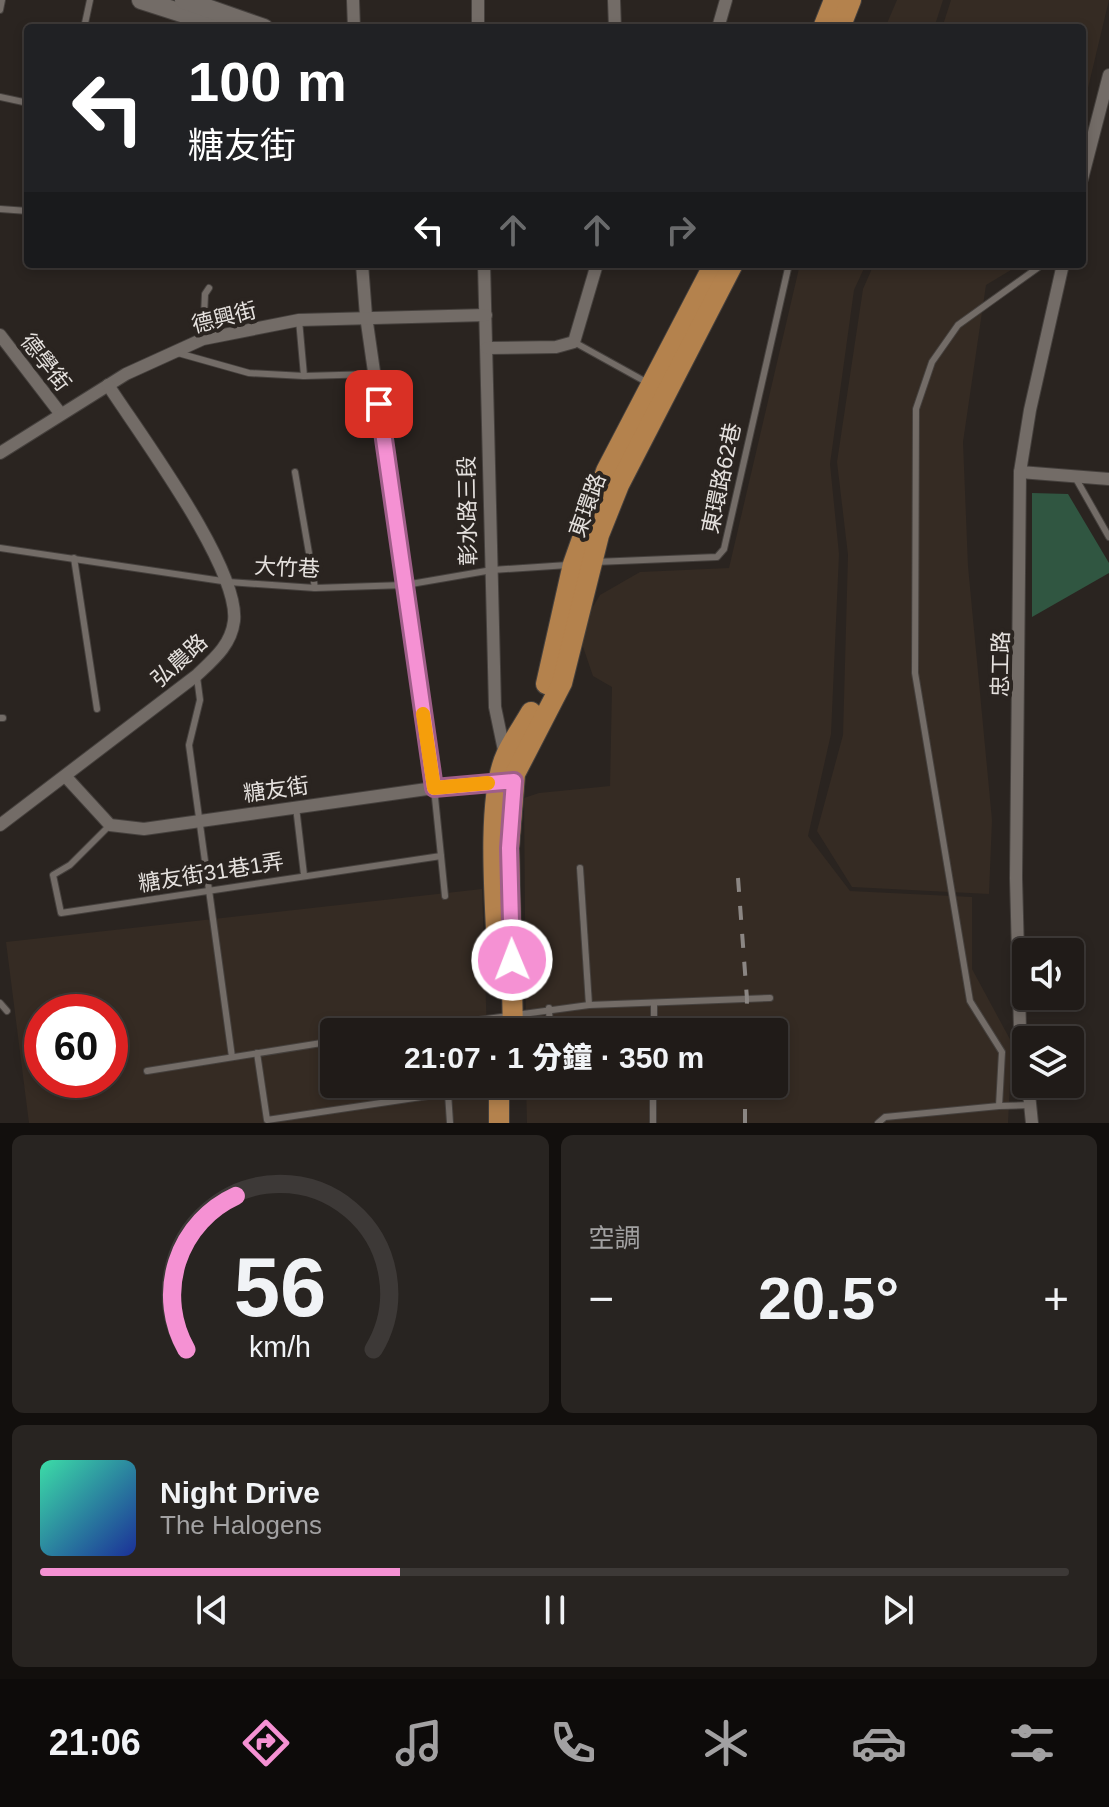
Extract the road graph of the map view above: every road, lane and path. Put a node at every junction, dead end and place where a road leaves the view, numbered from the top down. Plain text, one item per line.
1 (2, 0) edge
2 (90, 0) edge
3 (141, 0) edge
4 (353, 0) edge
5 (478, 0) edge
6 (614, 0) edge
7 (726, 0) edge
8 (834, 0) edge
9 (851, 0) edge
10 (189, 1) edge
11 (0, 10) edge
12 (85, 24) edge
13 (216, 24) edge
14 (253, 24) edge
15 (354, 24) edge
16 (478, 24) edge
17 (615, 24) edge
18 (719, 24) edge
19 (825, 24) edge
20 (842, 24) edge
21 (1108, 84) edge
22 (0, 97) edge
23 (24, 102) edge
24 (1086, 164) edge
25 (0, 209) edge
26 (24, 211) edge
27 (362, 268) edge
28 (484, 268) edge
29 (596, 268) edge
30 (712, 268) edge
31 (731, 268) edge
32 (788, 268) edge
33 (1037, 268) edge
34 (1062, 268) edge
35 (209, 288) dead end
36 (486, 315) junction
37 (366, 316) junction
38 (299, 320) junction
39 (0, 335) edge
40 (203, 339) junction
41 (574, 342) junction
42 (487, 348) junction
43 (175, 352) junction
44 (375, 374) junction
45 (304, 376) junction
46 (649, 384) junction
47 (108, 385) junction
48 (60, 413) junction
49 (0, 453) edge
50 (295, 472) dead end
51 (1020, 472) junction
52 (1075, 477) junction
53 (1109, 479) edge
54 (1109, 537) edge
55 (0, 548) edge
56 (74, 558) junction
57 (583, 563) junction
58 (492, 570) junction
59 (229, 582) junction
60 (405, 585) junction
61 (315, 588) junction
62 (197, 675) junction
63 (97, 709) dead end
64 (505, 756) junction
65 (66, 777) junction
66 (509, 779) junction
67 (434, 788) junction
68 (296, 807) junction
69 (201, 820) junction
70 (0, 825) edge
71 (110, 825) junction
72 (441, 856) junction
73 (580, 868) dead end
74 (304, 875) junction
75 (212, 890) junction
76 (445, 896) dead end
77 (770, 998) dead end
78 (0, 1003) edge
79 (654, 1003) junction
80 (589, 1005) junction
81 (549, 1008) junction
82 (7, 1011) dead end
83 (506, 1018) edge
84 (506, 1018) edge
85 (520, 1018) edge
86 (549, 1018) edge
87 (654, 1018) edge
88 (1020, 1026) edge
89 (320, 1043) edge
90 (257, 1053) junction
91 (232, 1057) junction
92 (147, 1071) dead end
93 (499, 1098) edge
94 (513, 1098) edge
95 (653, 1098) edge
96 (1029, 1098) edge
97 (1030, 1105) junction
98 (999, 1106) junction
99 (450, 1123) edge
100 (499, 1123) edge
101 (513, 1123) edge
102 (653, 1123) edge
103 (878, 1123) edge
104 (1032, 1123) edge

1 - 11 lane
2 - 12 lane
3 - 13 main road
4 - 15 street
5 - 16 street
6 - 17 street
7 - 18 street
8 - 19 main road
9 - 20 main road
10 - 14 main road
21 - 24 street
22 - 23 lane
25 - 26 lane
27 - 37 street
28 - 36 street, 彰水路三段
29 - 41 street
30 - 46 main road, 東環路
31 - 57 main road, 東環路
32 - 57 lane, 東環路62巷
33 - 98 lane
34 - 51 street, 忠工路
35 - 40 lane
36 - 37 street, 德興街
36 - 42 street, 彰水路三段
37 - 38 street, 德興街
37 - 44 street
38 - 40 street, 德興街
38 - 45 lane
39 - 48 street, 德學街
40 - 43 street, 德興街
41 - 42 street
41 - 46 lane
42 - 58 street, 彰水路三段
43 - 45 lane
43 - 47 street, 德興街
44 - 45 lane
44 - 60 street
46 - 57 main road, 東環路
47 - 48 street, 德興街
47 - 59 street, 弘農路
48 - 49 street, 德興街
50 - 61 lane
51 - 52 street
51 - 88 street, 忠工路
52 - 53 street
52 - 54 lane
55 - 56 lane, 大竹巷
56 - 59 lane, 大竹巷
56 - 63 lane
57 - 58 lane, 大竹巷
57 - 64 main road, 東環路
57 - 66 main road, 東環路
58 - 60 lane, 大竹巷
58 - 64 street, 彰水路三段
59 - 61 lane, 大竹巷
59 - 62 street, 弘農路
60 - 61 lane, 大竹巷
60 - 67 street
62 - 65 street, 弘農路
62 - 69 lane
64 - 66 main road, 彰水路三段
65 - 70 street, 弘農路
65 - 71 street
66 - 67 street, 糖友街
66 - 83 main road, 彰水路三段
66 - 84 main road
67 - 68 street, 糖友街
67 - 72 lane
68 - 69 street, 糖友街
68 - 74 lane
69 - 71 street, 糖友街
69 - 75 lane
71 - 75 lane, 糖友街31巷1弄
72 - 74 lane, 糖友街31巷1弄
72 - 76 lane
73 - 80 lane
74 - 75 lane, 糖友街31巷1弄
75 - 91 lane
77 - 79 lane
78 - 82 lane
79 - 80 lane
79 - 87 lane
80 - 81 lane
81 - 85 lane
81 - 86 lane
89 - 90 lane
90 - 91 lane
90 - 99 lane
91 - 92 lane
93 - 100 main road
94 - 101 main road
95 - 102 lane
96 - 97 street
97 - 98 lane
97 - 104 street
98 - 103 lane

